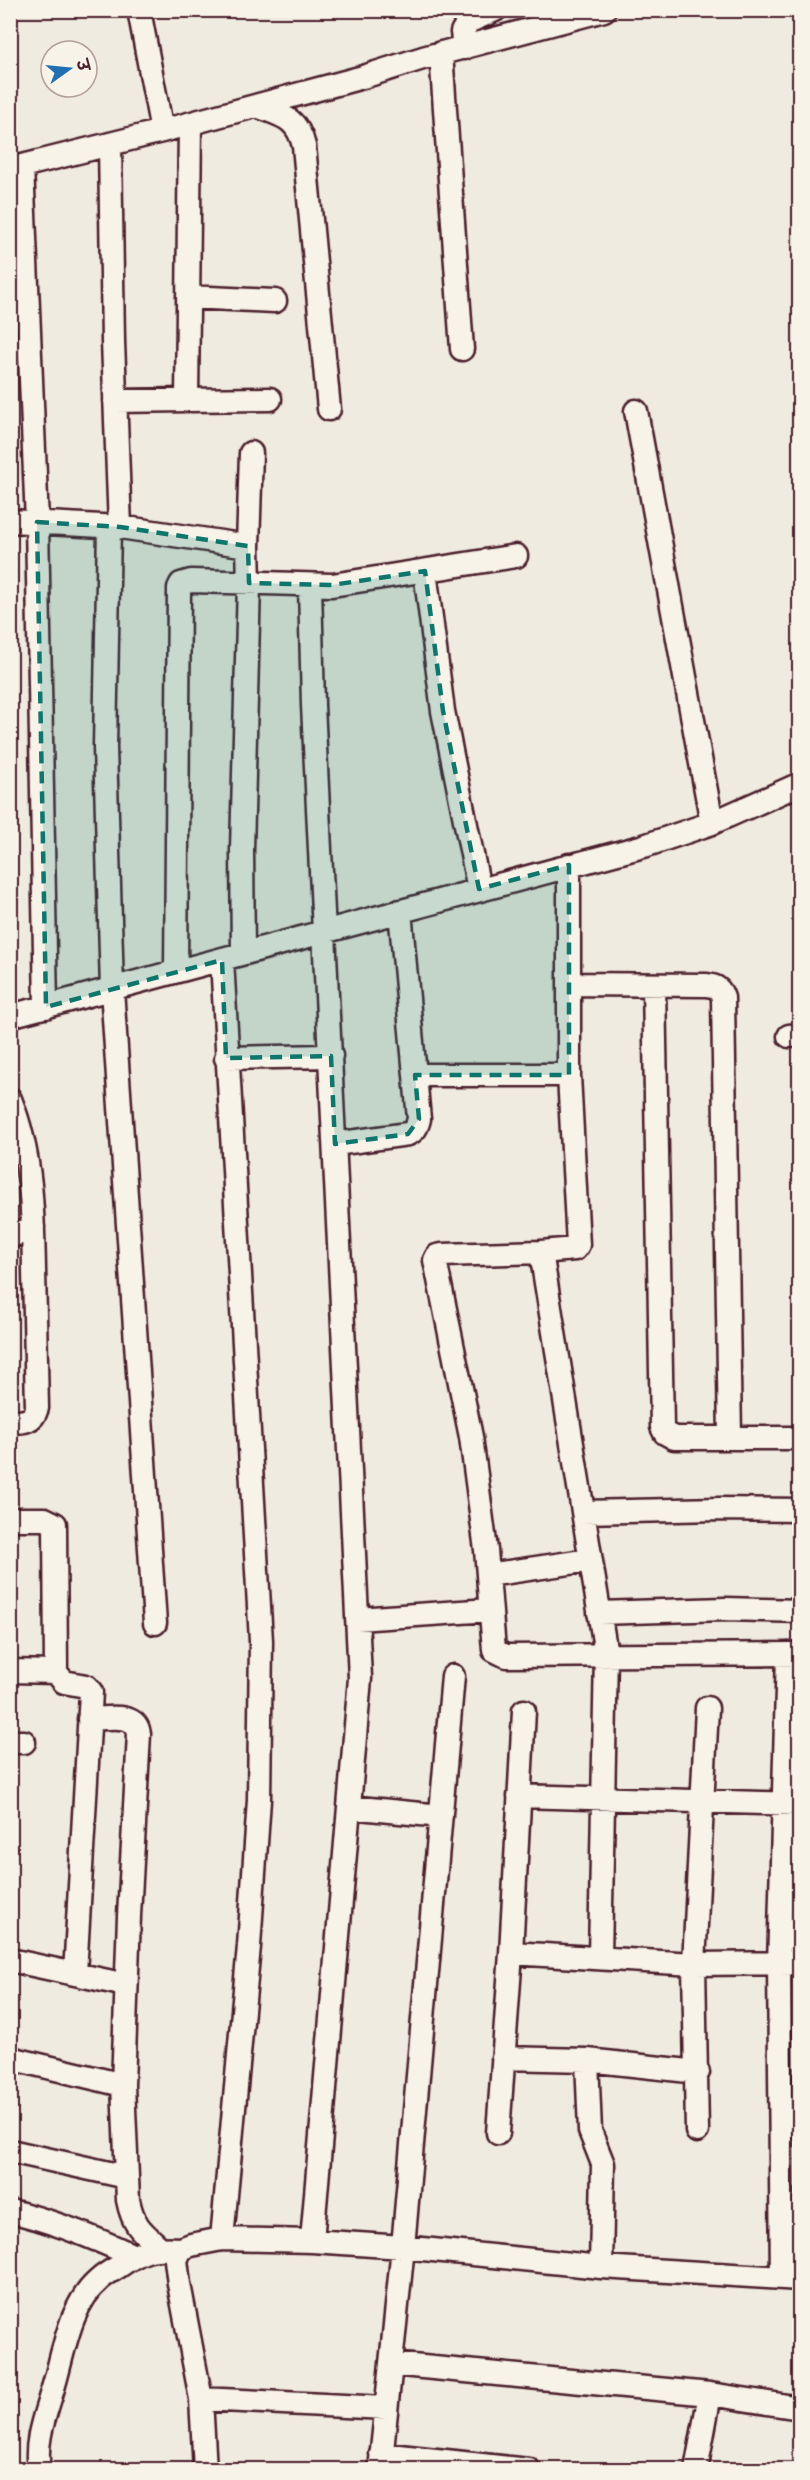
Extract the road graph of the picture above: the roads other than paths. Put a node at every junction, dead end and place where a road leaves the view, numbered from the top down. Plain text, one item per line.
1 (139, 10) edge
2 (495, 10) edge
3 (604, 10) edge
4 (464, 48) junction
5 (441, 53) junction
6 (257, 106) junction
7 (190, 124) junction
8 (162, 131) junction
9 (110, 144) junction
10 (16, 167) edge
11 (188, 297) junction
12 (275, 301) dead end
13 (462, 349) dead end
14 (270, 399) dead end
15 (115, 400) junction
16 (187, 400) junction
17 (329, 409) dead end
18 (636, 411) dead end
19 (251, 453) dead end
20 (10, 521) edge
21 (37, 522) junction
22 (114, 527) junction
23 (248, 546) junction
24 (516, 556) dead end
25 (425, 571) junction
26 (249, 583) junction
27 (310, 586) junction
28 (800, 784) edge
29 (712, 823) junction
30 (569, 865) junction
31 (479, 889) junction
32 (400, 911) junction
33 (325, 931) junction
34 (243, 953) junction
35 (222, 960) junction
36 (176, 971) junction
37 (569, 984) junction
38 (654, 985) junction
39 (112, 989) junction
40 (46, 1007) junction
41 (10, 1016) edge
42 (331, 1056) junction
43 (226, 1058) junction
44 (415, 1075) junction
45 (568, 1075) junction
46 (10, 1099) edge
47 (17, 1141) edge
48 (335, 1144) junction
49 (33, 1227) junction
50 (10, 1237) edge
51 (541, 1252) junction
52 (10, 1422) edge
53 (730, 1438) junction
54 (800, 1438) edge
55 (800, 1510) edge
56 (583, 1512) junction
57 (10, 1519) edge
58 (590, 1560) junction
59 (488, 1575) junction
60 (490, 1610) junction
61 (800, 1611) edge
62 (599, 1613) junction
63 (357, 1619) junction
64 (155, 1623) dead end
65 (606, 1654) junction
66 (794, 1654) edge
67 (10, 1671) edge
68 (56, 1672) junction
69 (453, 1676) dead end
70 (707, 1708) dead end
71 (524, 1711) dead end
72 (89, 1719) junction
73 (519, 1796) junction
74 (604, 1798) junction
75 (702, 1802) junction
76 (791, 1804) edge
77 (349, 1807) junction
78 (441, 1816) junction
79 (511, 1953) junction
80 (600, 1957) junction
81 (10, 1960) edge
82 (789, 1963) edge
83 (694, 1964) junction
84 (75, 1974) junction
85 (126, 1985) junction
86 (10, 2058) edge
87 (503, 2058) junction
88 (587, 2060) junction
89 (698, 2072) junction
90 (123, 2085) junction
91 (697, 2131) dead end
92 (498, 2133) dead end
93 (10, 2151) edge
94 (127, 2177) junction
95 (10, 2211) edge
96 (222, 2239) junction
97 (312, 2241) junction
98 (403, 2247) junction
99 (170, 2248) junction
100 (134, 2256) junction
101 (602, 2267) junction
102 (791, 2279) edge
103 (391, 2364) junction
104 (711, 2394) junction
105 (201, 2399) junction
106 (386, 2408) junction
107 (800, 2408) edge
108 (381, 2462) edge
109 (39, 2469) edge
110 (205, 2469) edge
111 (529, 2469) edge
112 (696, 2469) edge

1 - 8 street
2 - 4 street
3 - 4 street
4 - 5 street
5 - 6 street
5 - 13 street
6 - 7 street
6 - 17 street
7 - 8 street
7 - 11 street
8 - 9 street
9 - 10 street
9 - 15 street
10 - 21 street
11 - 12 street
11 - 16 street
14 - 16 street
15 - 16 street
15 - 22 street
18 - 29 street
19 - 23 street
20 - 21 street
21 - 22 street
21 - 40 street
22 - 23 street
22 - 39 street
23 - 26 street
24 - 25 street
25 - 27 street
25 - 31 street
26 - 27 street
26 - 34 street
26 - 36 street
27 - 33 street
28 - 29 street
29 - 30 street
30 - 31 street
30 - 37 street
31 - 32 street
32 - 33 street
32 - 44 street
33 - 34 street
33 - 42 street
34 - 35 street
35 - 36 street
35 - 43 street
36 - 39 street
37 - 38 street
37 - 45 street
38 - 53 street
38 - 53 street
39 - 40 street
39 - 64 street
40 - 41 street
42 - 43 street
42 - 48 street
43 - 96 street
44 - 45 street
44 - 48 street
45 - 51 street
46 - 47 street
47 - 49 street
48 - 63 street
49 - 50 street
49 - 52 street
51 - 56 street
51 - 59 street
53 - 54 street
55 - 56 street
56 - 58 street
57 - 68 street
58 - 59 street
58 - 62 street
59 - 60 street
60 - 63 street
60 - 65 street
61 - 62 street
62 - 65 street
63 - 77 street
65 - 66 street
65 - 74 street
66 - 76 street
67 - 68 street
68 - 72 street
69 - 78 street
70 - 75 street
71 - 73 street
72 - 84 street
72 - 85 street
73 - 74 street
73 - 79 street
74 - 75 street
74 - 80 street
75 - 76 street
75 - 83 street
76 - 82 street
77 - 78 street
77 - 97 street
78 - 98 street
79 - 80 street
79 - 87 street
80 - 83 street
81 - 84 street
82 - 83 street
82 - 102 street
83 - 89 street
84 - 85 street
85 - 90 street
86 - 90 street
87 - 88 street
87 - 92 street
88 - 89 street
88 - 101 street
89 - 91 street
90 - 94 street
93 - 94 street
94 - 99 street
95 - 100 street
96 - 97 street
96 - 99 street
97 - 98 street
98 - 101 street
98 - 103 street
99 - 100 street
99 - 105 street
100 - 109 street
101 - 102 street
103 - 104 street
103 - 106 street
104 - 107 street
104 - 112 street
105 - 106 street
105 - 110 street
106 - 108 street
108 - 111 street

